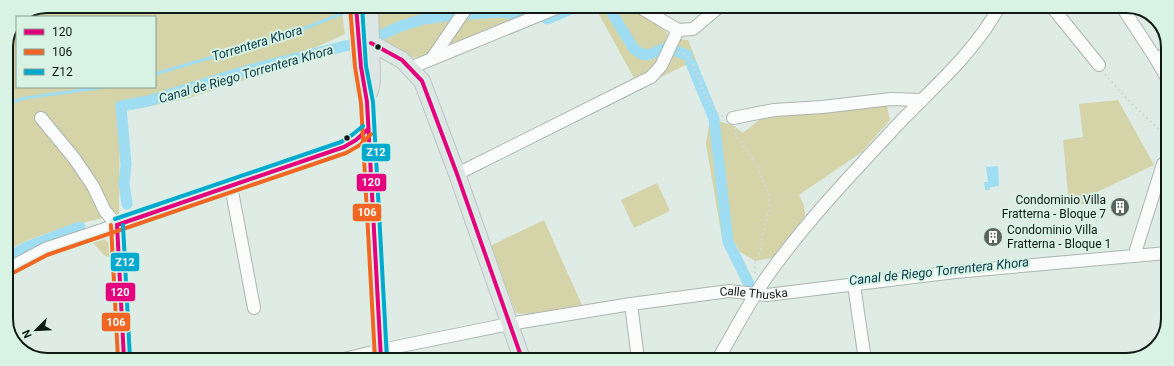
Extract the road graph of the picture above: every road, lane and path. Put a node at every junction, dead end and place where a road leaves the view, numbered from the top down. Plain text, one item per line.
1 (463, 13) edge
2 (544, 13) edge
3 (650, 13) edge
4 (712, 13) edge
5 (997, 13) edge
6 (1057, 13) edge
7 (1126, 13) edge
8 (362, 14) edge
9 (678, 30) junction
10 (371, 43) junction
11 (668, 51) junction
12 (433, 58) junction
13 (1161, 62) edge
14 (1099, 65) joint
15 (410, 68) junction
16 (922, 100) junction
17 (367, 102) junction
18 (42, 118) dead end
19 (733, 118) junction
20 (367, 130) junction
21 (1161, 131) edge
22 (1161, 170) edge
23 (456, 174) junction
24 (231, 186) junction
25 (117, 225) junction
26 (1161, 254) edge
27 (1134, 256) junction
28 (13, 266) edge
29 (766, 279) junction
30 (854, 284) junction
31 (756, 293) junction
32 (631, 304) junction
33 (254, 308) dead end
34 (509, 324) junction
35 (124, 353) edge
36 (381, 353) edge
37 (385, 353) edge
38 (520, 353) edge
39 (637, 353) edge
40 (722, 353) edge
41 (864, 353) edge

1 - 12 street
2 - 12 street
3 - 9 street
4 - 9 street
5 - 16 street
6 - 14 street
7 - 13 street
8 - 10 main road
8 - 17 main road
9 - 11 street
10 - 15 main road
10 - 17 main road
11 - 19 path
11 - 23 street
12 - 15 street
14 - 21 path
15 - 23 main road
16 - 19 street
16 - 29 street
17 - 20 main road
18 - 25 street
19 - 29 path
20 - 24 main road
20 - 36 main road
22 - 27 street
23 - 34 main road
24 - 25 main road
24 - 33 street
25 - 28 street
25 - 35 main road
26 - 27 street, Calle Thuska
27 - 30 street, Calle Thuska
29 - 31 street
30 - 31 street, Calle Thuska
30 - 41 street
31 - 32 street, Calle Thuska
31 - 40 street
32 - 34 street, Calle Thuska
32 - 39 street
34 - 37 street, Calle Thuska
34 - 38 main road

